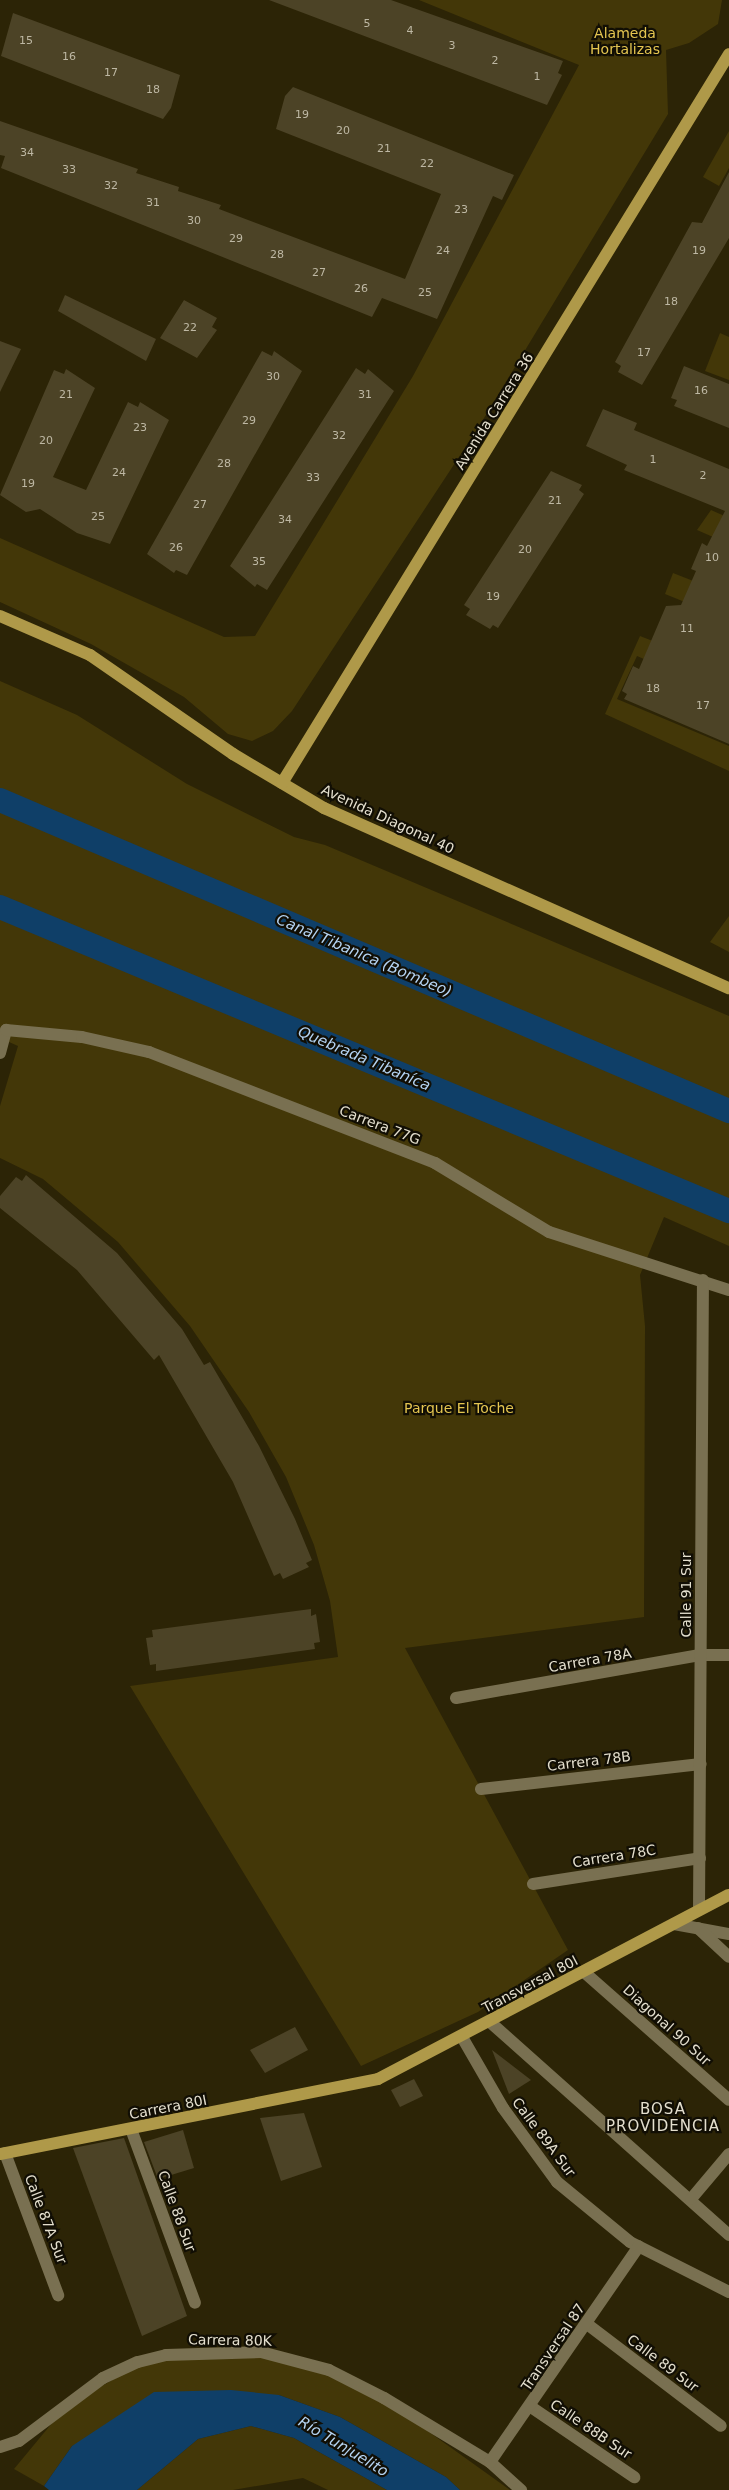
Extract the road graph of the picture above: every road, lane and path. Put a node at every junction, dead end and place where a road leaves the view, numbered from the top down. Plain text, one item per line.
1 (729, 54) edge
2 (0, 616) edge
3 (282, 783) junction
4 (729, 988) edge
5 (0, 1053) edge
6 (703, 1280) junction
7 (729, 1290) edge
8 (701, 1655) junction
9 (729, 1655) edge
10 (456, 1698) dead end
11 (701, 1764) junction
12 (481, 1789) dead end
13 (700, 1858) junction
14 (533, 1884) dead end
15 (729, 1895) edge
16 (699, 1910) junction
17 (674, 1924) junction
18 (697, 1928) junction
19 (729, 1934) edge
20 (729, 1957) edge
21 (584, 1972) junction
22 (490, 2022) junction
23 (462, 2037) junction
24 (342, 2089) joint
25 (729, 2100) edge
26 (131, 2129) junction
27 (2, 2153) edge
28 (729, 2154) edge
29 (691, 2199) junction
30 (729, 2235) edge
31 (639, 2246) junction
32 (729, 2292) edge
33 (58, 2295) dead end
34 (195, 2303) dead end
35 (586, 2324) junction
36 (531, 2407) junction
37 (721, 2426) dead end
38 (0, 2447) edge
39 (490, 2462) junction
40 (634, 2477) dead end
41 (520, 2490) edge

1 - 3 main road, Avenida Carrera 36
2 - 3 main road, Avenida Diagonal 40
3 - 4 main road, Avenida Diagonal 40
5 - 6 street, Carrera 77G
6 - 7 street, Carrera 77G
6 - 8 street, Calle 91 Sur
8 - 9 street, Carrera 78A
8 - 10 street, Carrera 78A
8 - 11 street, Calle 91 Sur
11 - 12 street, Carrera 78B
11 - 13 street, Calle 91 Sur
13 - 14 street, Carrera 78C
13 - 16 street, Calle 91 Sur
15 - 16 main road, Transversal 80I
16 - 17 main road, Transversal 80I
17 - 18 street
17 - 21 main road, Transversal 80I
18 - 19 street
18 - 20 street
21 - 22 main road, Transversal 80I
21 - 25 street, Diagonal 90 Sur
22 - 23 main road, Transversal 80I
22 - 29 street
23 - 24 main road, Transversal 80I
23 - 31 street, Calle 89A Sur
24 - 26 main road, Carrera 80I
26 - 27 main road, Carrera 80I
26 - 34 street, Calle 88 Sur
27 - 33 street, Calle 87A Sur
28 - 29 street
29 - 30 street
31 - 32 street, Calle 89A Sur
31 - 35 street, Transversal 87
35 - 36 street, Transversal 87
35 - 37 street, Calle 89 Sur
36 - 39 street, Transversal 87
36 - 40 street, Calle 88B Sur
38 - 39 street, Carrera 80K
39 - 41 street, Carrera 80K

